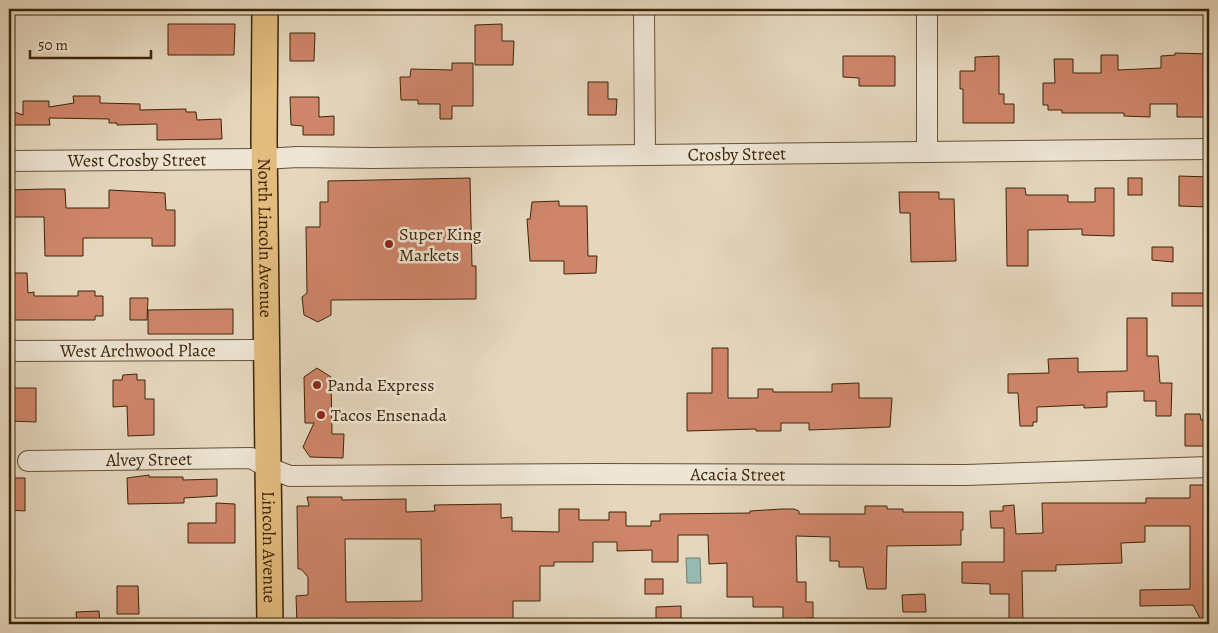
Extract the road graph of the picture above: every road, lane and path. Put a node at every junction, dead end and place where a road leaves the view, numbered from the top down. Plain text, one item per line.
1 (265, 9) edge
2 (644, 9) edge
3 (927, 9) edge
4 (1209, 149) edge
5 (927, 152) junction
6 (645, 154) junction
7 (265, 159) junction
8 (9, 161) edge
9 (267, 350) junction
10 (9, 351) edge
11 (28, 461) dead end
12 (1209, 467) edge
13 (269, 468) junction
14 (270, 624) edge

1 - 7 main road, North Lincoln Avenue
2 - 6 street
3 - 5 street
4 - 5 street, Crosby Street
5 - 6 street, Crosby Street
6 - 7 street, Crosby Street
7 - 8 street, West Crosby Street
7 - 9 main road, North Lincoln Avenue
9 - 10 street, West Archwood Place
9 - 13 main road, North Lincoln Avenue
11 - 13 street, Alvey Street
12 - 13 street, Acacia Street
13 - 14 main road, Lincoln Avenue

